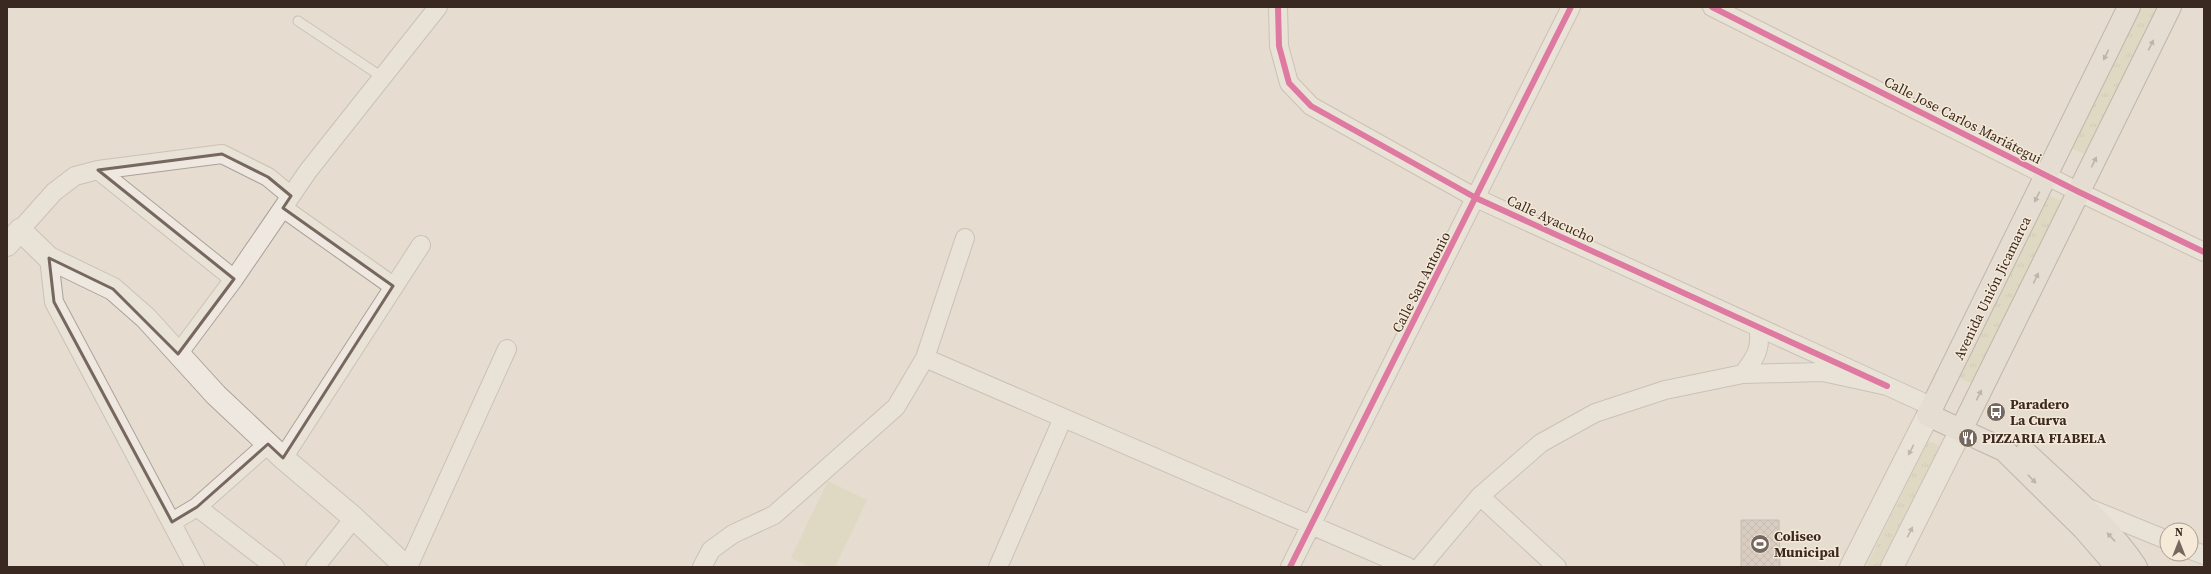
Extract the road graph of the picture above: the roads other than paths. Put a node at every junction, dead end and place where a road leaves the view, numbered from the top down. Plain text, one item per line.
1 (438, 7) edge
2 (1278, 7) edge
3 (1571, 7) edge
4 (1712, 7) edge
5 (2129, 7) edge
6 (2170, 7) edge
7 (298, 21) dead end
8 (382, 78) junction
9 (98, 170) junction
10 (2047, 176) junction
11 (2079, 192) junction
12 (1476, 198) junction
13 (287, 202) junction
14 (14, 237) edge
15 (964, 238) dead end
16 (421, 245) dead end
17 (2204, 252) edge
18 (49, 258) junction
19 (234, 279) junction
20 (393, 286) junction
21 (1758, 327) junction
22 (507, 349) dead end
23 (178, 354) junction
24 (925, 358) junction
25 (1743, 374) junction
26 (1887, 386) junction
27 (1932, 408) junction
28 (1063, 418) junction
29 (1964, 424) junction
30 (268, 444) junction
31 (283, 458) junction
32 (1480, 496) junction
33 (2080, 504) junction
34 (197, 507) junction
35 (354, 518) junction
36 (172, 522) junction
37 (1311, 525) junction
38 (2159, 537) edge
39 (195, 567) edge
40 (275, 567) edge
41 (315, 567) edge
42 (407, 567) edge
43 (702, 567) edge
44 (998, 567) edge
45 (1290, 567) edge
46 (1408, 567) edge
47 (1420, 567) edge
48 (1557, 567) edge
49 (1851, 567) edge
50 (1892, 567) edge
51 (2117, 567) edge
52 (2136, 567) edge

1 - 8 street
2 - 12 street, Calle Ayacucho
3 - 12 street, Calle San Antonio
4 - 10 street, Calle Jose Carlos Mariátegui
5 -> 10 main road, Avenida Unión Jicamarca
11 -> 6 main road
7 - 8 lane
8 - 13 street
9 - 13 street
9 - 14 street
9 - 19 street
10 - 11 street, Calle Jose Carlos Mariátegui
10 -> 27 main road, Avenida Unión Jicamarca
11 - 17 street, Calle Jose Carlos Mariátegui
29 -> 11 main road
12 - 21 street, Calle Ayacucho
12 - 37 street, Calle San Antonio
13 - 19 street
13 - 20 street
14 - 18 street
15 - 24 street
16 - 20 street
18 - 23 street
18 - 36 street
19 - 23 street
20 - 31 street
21 - 25 street
21 - 26 street, Calle Ayacucho
22 - 42 street
23 - 30 street
24 - 28 street
24 - 43 street
25 - 26 street
25 - 32 street
26 - 27 street
27 - 29 main road
27 -> 49 street, Avenida Unión Jicamarca
28 - 37 street
28 - 44 street
29 - 33 main road
50 -> 29 street
29 -> 51 main road
30 - 31 street
30 - 34 street
31 - 35 street
32 - 47 street
32 - 48 street
33 - 38 street
52 -> 33 main road
34 - 36 street
34 - 40 street
35 - 41 street
35 - 42 street
36 - 39 street
37 - 45 street, Calle San Antonio
37 - 46 street

